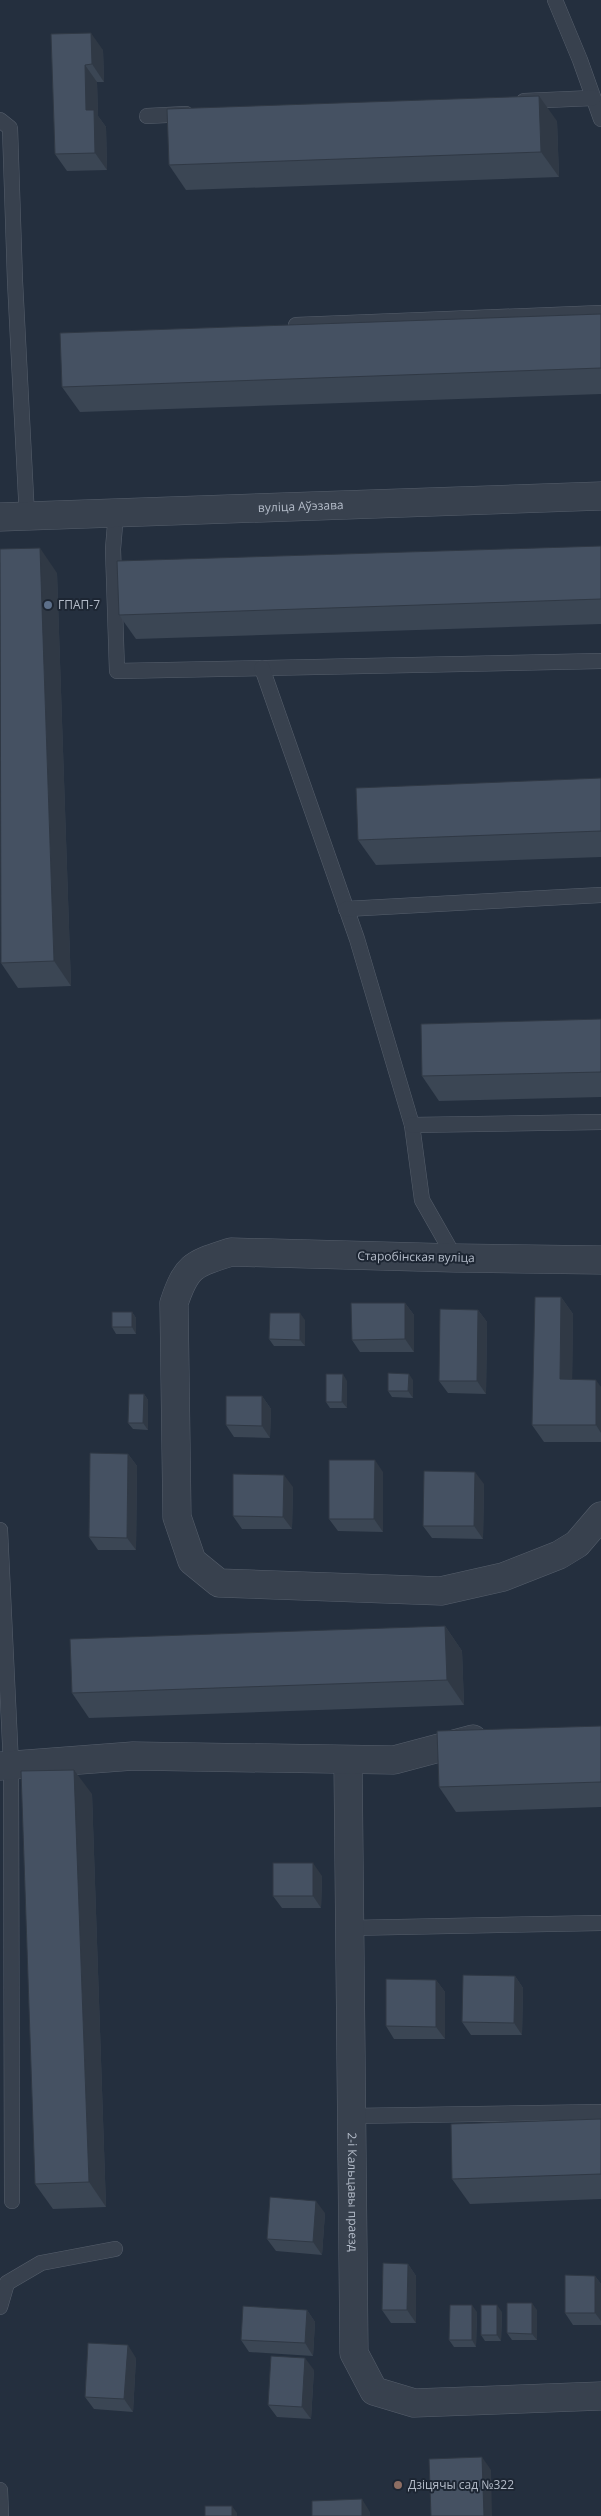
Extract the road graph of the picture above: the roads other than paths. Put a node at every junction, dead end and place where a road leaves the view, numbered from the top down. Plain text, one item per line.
1 (555, 0) edge
2 (593, 98) junction
3 (514, 101) edge
4 (197, 114) edge
5 (147, 116) dead end
6 (601, 119) edge
7 (0, 120) edge
8 (601, 313) edge
9 (285, 325) edge
10 (601, 496) edge
11 (116, 513) junction
12 (27, 516) junction
13 (0, 518) edge
14 (601, 661) edge
15 (262, 668) junction
16 (601, 895) edge
17 (346, 909) junction
18 (601, 1122) edge
19 (412, 1125) junction
20 (455, 1258) junction
21 (601, 1260) edge
22 (601, 1516) edge
23 (0, 1530) edge
24 (495, 1734) edge
25 (348, 1761) junction
26 (5, 1766) edge
27 (601, 1923) edge
28 (349, 1928) junction
29 (601, 2112) edge
30 (352, 2116) junction
31 (12, 2201) dead end
32 (115, 2249) dead end
33 (0, 2307) edge
34 (601, 2396) edge
35 (0, 2490) edge
36 (1, 2516) edge

1 - 2 lane
2 - 3 lane
2 - 6 lane
4 - 5 lane
7 - 12 lane
8 - 9 lane
10 - 11 street, вуліца Аўэзава
11 - 12 street, вуліца Аўэзава
11 - 15 lane
12 - 13 street, вуліца Аўэзава
14 - 15 lane
15 - 17 lane
16 - 17 lane
17 - 19 lane
18 - 19 lane
19 - 20 lane
20 - 21 street, Старобінская вуліца
20 - 22 street, Старобінская вуліца
23 - 26 lane
24 - 25 street
25 - 26 street
25 - 28 street, 2-і Кальцавы праезд
26 - 31 lane
27 - 28 lane
28 - 30 street, 2-і Кальцавы праезд
29 - 30 lane
30 - 34 street, 2-і Кальцавы праезд
32 - 33 lane
35 - 36 lane

